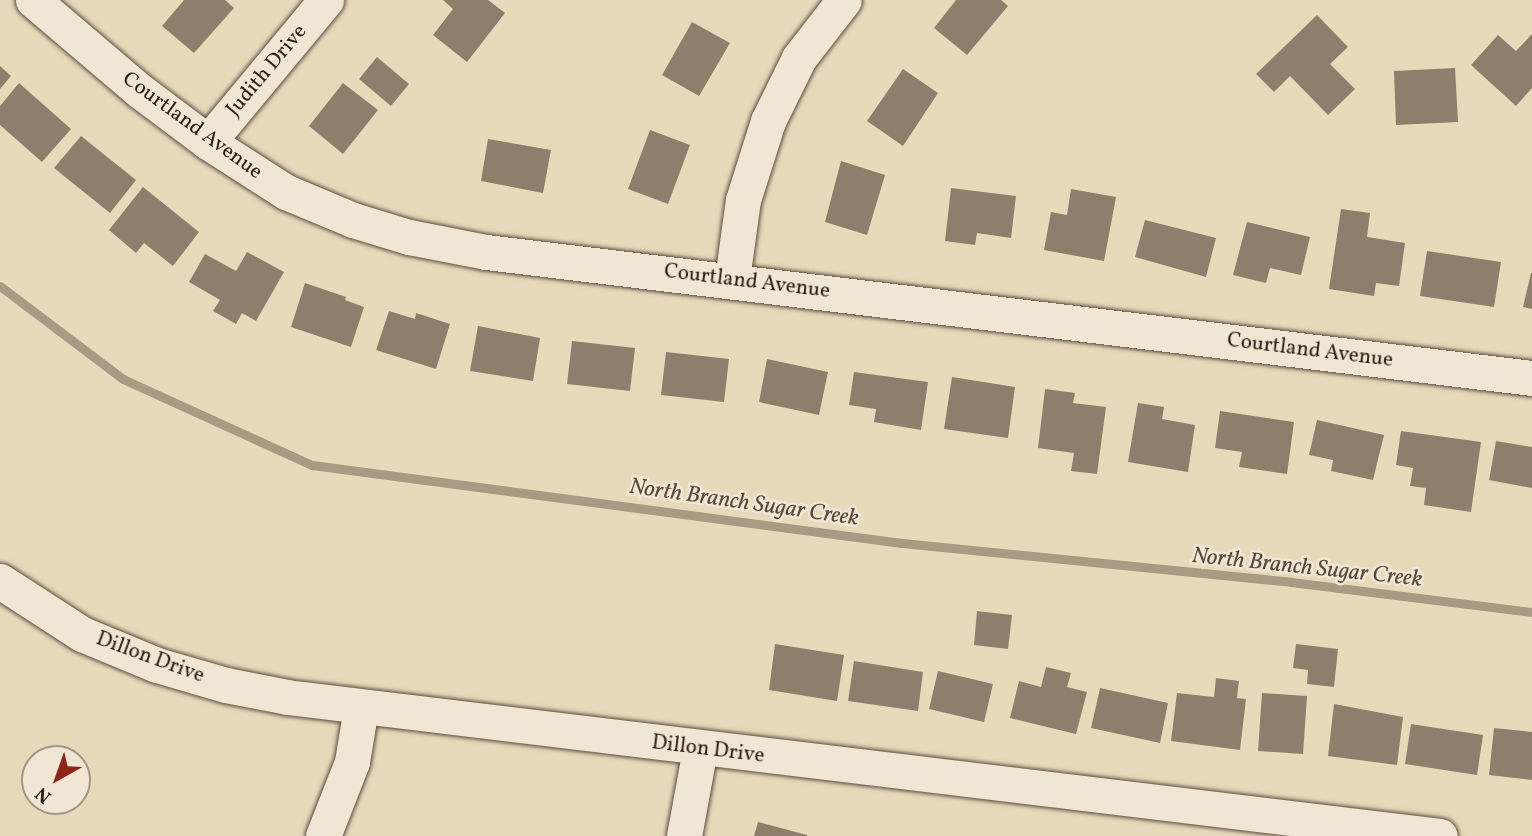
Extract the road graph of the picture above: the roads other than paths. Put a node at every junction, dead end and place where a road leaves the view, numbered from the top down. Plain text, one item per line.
1 (33, 0) edge
2 (327, 0) edge
3 (844, 0) edge
4 (208, 142) junction
5 (732, 279) junction
6 (1532, 378) edge
7 (0, 581) edge
8 (361, 707) junction
9 (700, 749) junction
10 (323, 836) edge
11 (684, 836) edge
12 (1440, 836) edge

1 - 4 street, Courtland Avenue
2 - 4 street, Judith Drive
3 - 5 street
4 - 5 street, Courtland Avenue
5 - 6 street, Courtland Avenue
7 - 8 street, Dillon Drive
8 - 9 street, Dillon Drive
8 - 10 street
9 - 11 street
9 - 12 street, Dillon Drive

